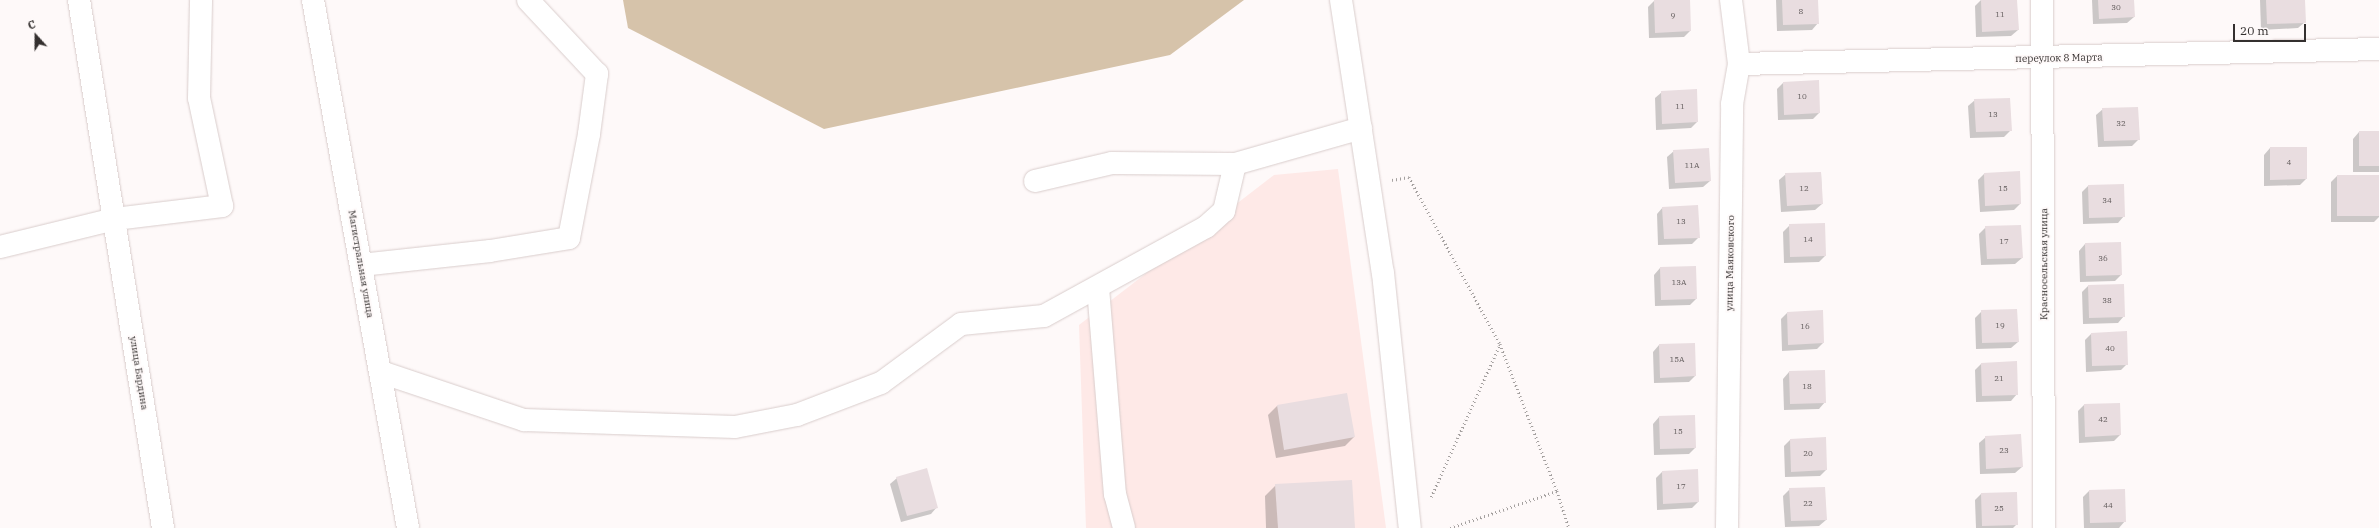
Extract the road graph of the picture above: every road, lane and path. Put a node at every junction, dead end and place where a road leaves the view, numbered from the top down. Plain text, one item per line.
1 (79, 0) edge
2 (201, 0) edge
3 (313, 0) edge
4 (528, 0) edge
5 (1341, 0) edge
6 (1730, 0) edge
7 (2042, 0) edge
8 (2379, 49) edge
9 (2044, 58) junction
10 (1739, 64) junction
11 (1361, 128) junction
12 (1235, 164) junction
13 (1409, 177) dead end
14 (1035, 181) dead end
15 (115, 218) junction
16 (0, 247) edge
17 (361, 265) junction
18 (1098, 288) junction
19 (1500, 344) junction
20 (381, 372) junction
21 (1557, 491) junction
22 (1430, 500) dead end
23 (163, 528) edge
24 (408, 528) edge
25 (1124, 528) edge
26 (1410, 528) edge
27 (1450, 528) edge
28 (1569, 528) edge
29 (1727, 528) edge
30 (2044, 528) edge

1 - 15 street, улица Бардина
2 - 15 street
3 - 17 street, Магистральная улица
4 - 17 street
5 - 11 street
6 - 10 street, улица Маяковского
7 - 9 street, Красносельская улица
8 - 9 street, переулок 8 Марта
9 - 10 street, переулок 8 Марта
9 - 30 street, Красносельская улица
10 - 29 street, улица Маяковского
11 - 12 street
11 - 26 street
12 - 14 street
12 - 18 street
13 - 19 path
15 - 16 street
15 - 23 street, улица Бардина
17 - 20 street, Магистральная улица
18 - 20 street
18 - 25 street
19 - 21 path
19 - 22 path
20 - 24 street, Магистральная улица
21 - 27 path
21 - 28 path

